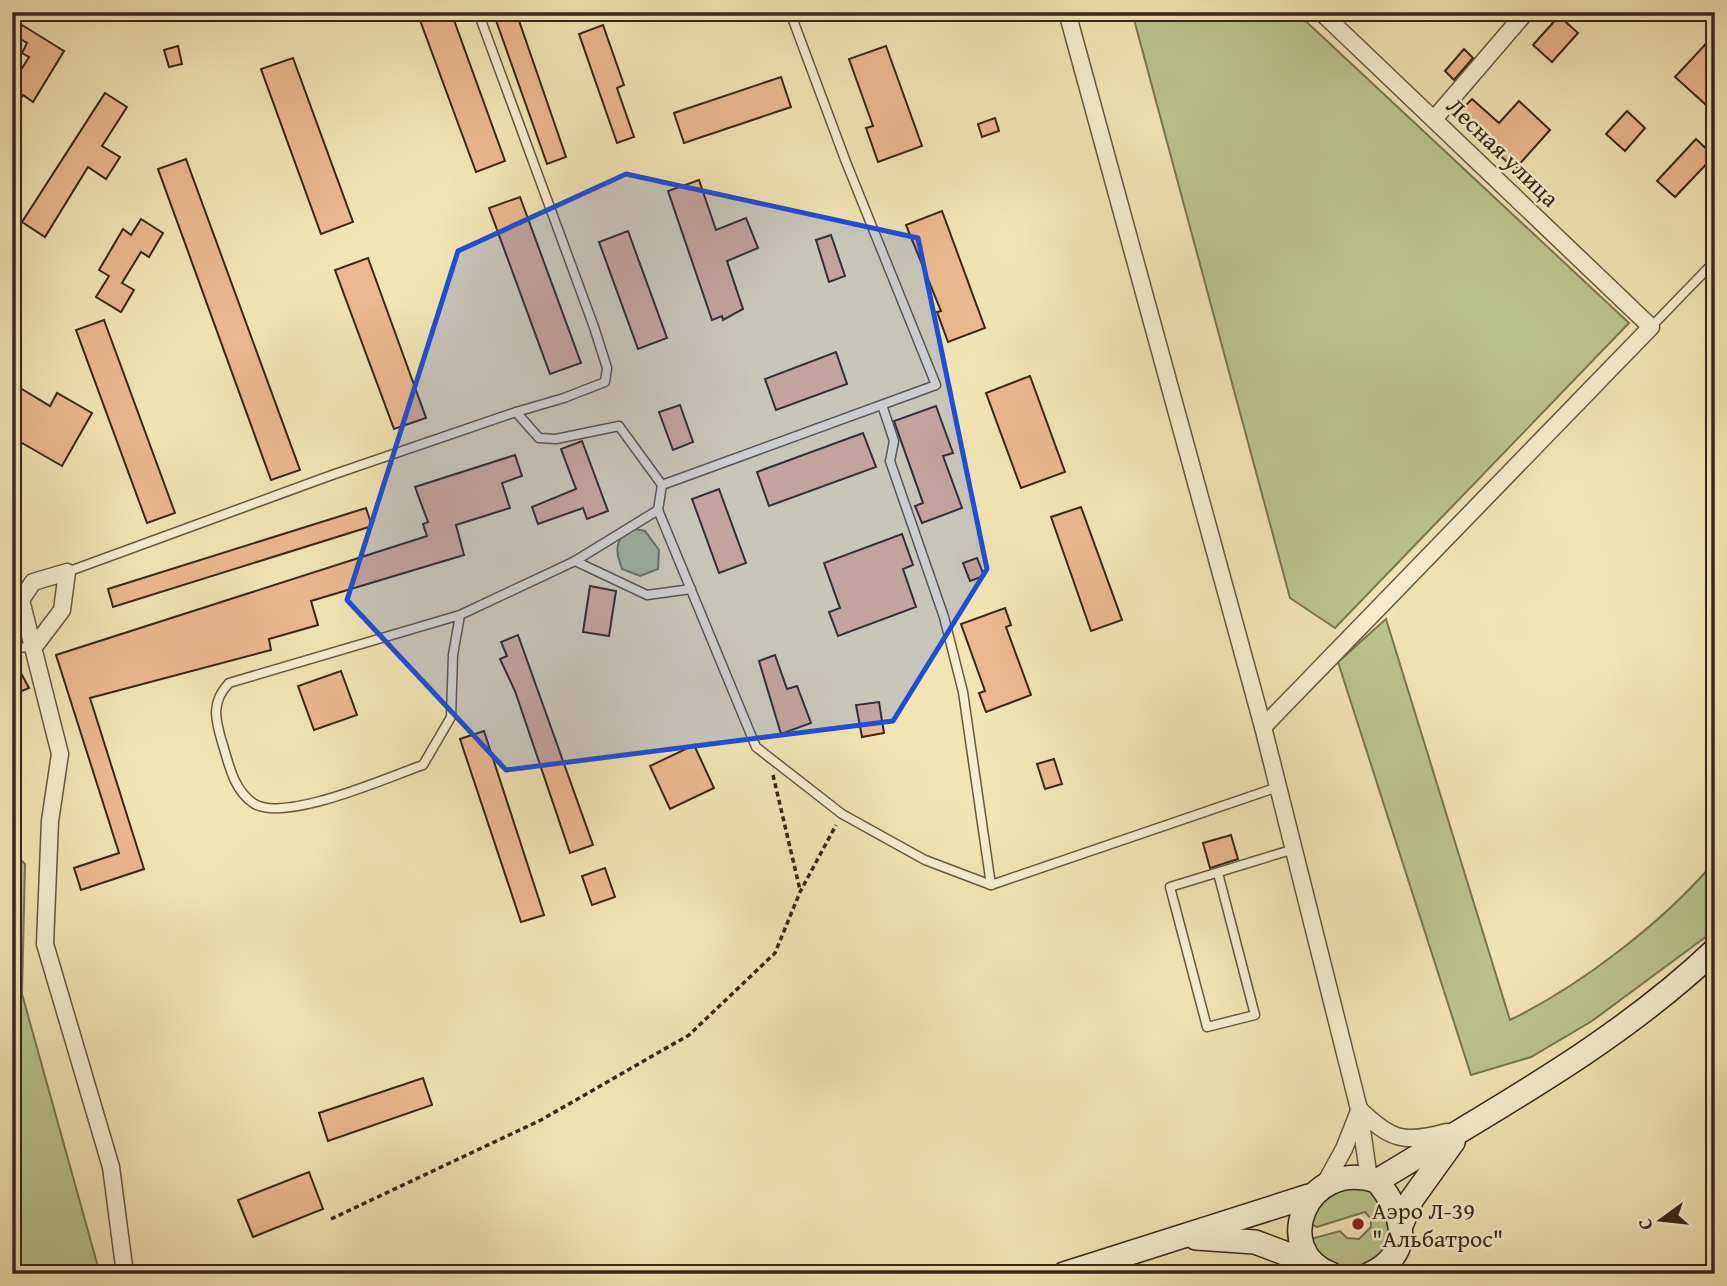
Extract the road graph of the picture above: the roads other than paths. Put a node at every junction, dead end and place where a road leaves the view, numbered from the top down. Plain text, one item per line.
1 (21, 12) edge
2 (478, 12) edge
3 (790, 12) edge
4 (1067, 12) edge
5 (1321, 12) edge
6 (1526, 12) edge
7 (12, 27) edge
8 (1435, 118) junction
9 (1715, 261) edge
10 (1651, 327) junction
11 (881, 405) junction
12 (516, 411) junction
13 (662, 485) junction
14 (658, 510) junction
15 (575, 561) junction
16 (67, 572) junction
17 (691, 589) junction
18 (460, 615) junction
19 (34, 646) junction
20 (12, 648) edge
21 (1263, 727) junction
22 (1278, 787) junction
23 (1294, 849) junction
24 (1218, 873) junction
25 (990, 885) junction
26 (1715, 950) edge
27 (1359, 1109) junction
28 (1467, 1126) junction
29 (1373, 1180) junction
30 (1317, 1191) junction
31 (1402, 1223) junction
32 (1175, 1238) junction
33 (1398, 1248) junction
34 (1324, 1270) edge
35 (125, 1274) edge
36 (1064, 1274) edge
37 (1370, 1274) edge
38 (1404, 1274) edge

1 - 7 lane
2 - 12 lane
3 - 11 lane
4 - 21 street
5 - 8 street, Лесная улица
6 - 8 street
8 - 10 street, Лесная улица
9 - 10 lane
10 - 21 street
11 - 13 lane
11 - 25 lane
12 - 13 lane
12 - 16 lane
13 - 14 lane
14 - 15 lane
14 - 17 lane
15 - 17 lane
15 - 18 lane
16 - 19 street
16 - 19 street
17 - 25 lane
18 - 18 lane
19 - 20 lane
19 - 35 street
21 - 22 street
22 - 23 street
22 - 25 lane
23 - 24 lane
23 - 27 street
24 - 24 lane
26 - 28 main road
27 - 28 street
27 - 29 street
27 - 30 street
28 - 29 main road
28 - 31 main road
29 - 30 main road
29 - 31 main road
30 - 32 main road
30 - 34 main road
31 - 33 main road
32 - 34 main road
32 - 36 main road
33 - 37 main road
33 - 38 main road

